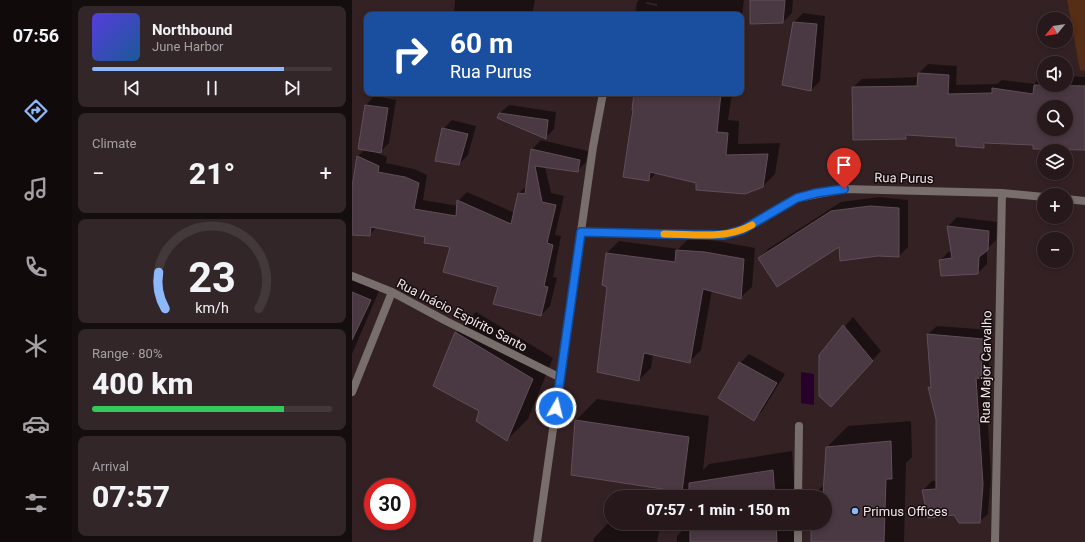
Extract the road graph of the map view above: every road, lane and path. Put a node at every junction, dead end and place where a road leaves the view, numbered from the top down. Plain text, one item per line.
1 (602, 96) edge
2 (1002, 193) junction
3 (1037, 196) edge
4 (1073, 200) edge
5 (1085, 201) edge
6 (581, 232) junction
7 (352, 276) edge
8 (392, 292) junction
9 (561, 378) junction
10 (352, 392) edge
11 (799, 426) dead end
12 (798, 490) edge
13 (798, 530) edge
14 (537, 542) edge
15 (798, 542) edge
16 (995, 542) edge

1 - 6 street
2 - 3 street, Rua Purus
2 - 6 street, Rua Purus
2 - 16 street, Rua Major Carvalho
4 - 5 street
6 - 9 street
7 - 8 street, Rua Inácio Espírito Santo
8 - 9 street, Rua Inácio Espírito Santo
8 - 10 street
9 - 14 street
11 - 12 street
13 - 15 street

